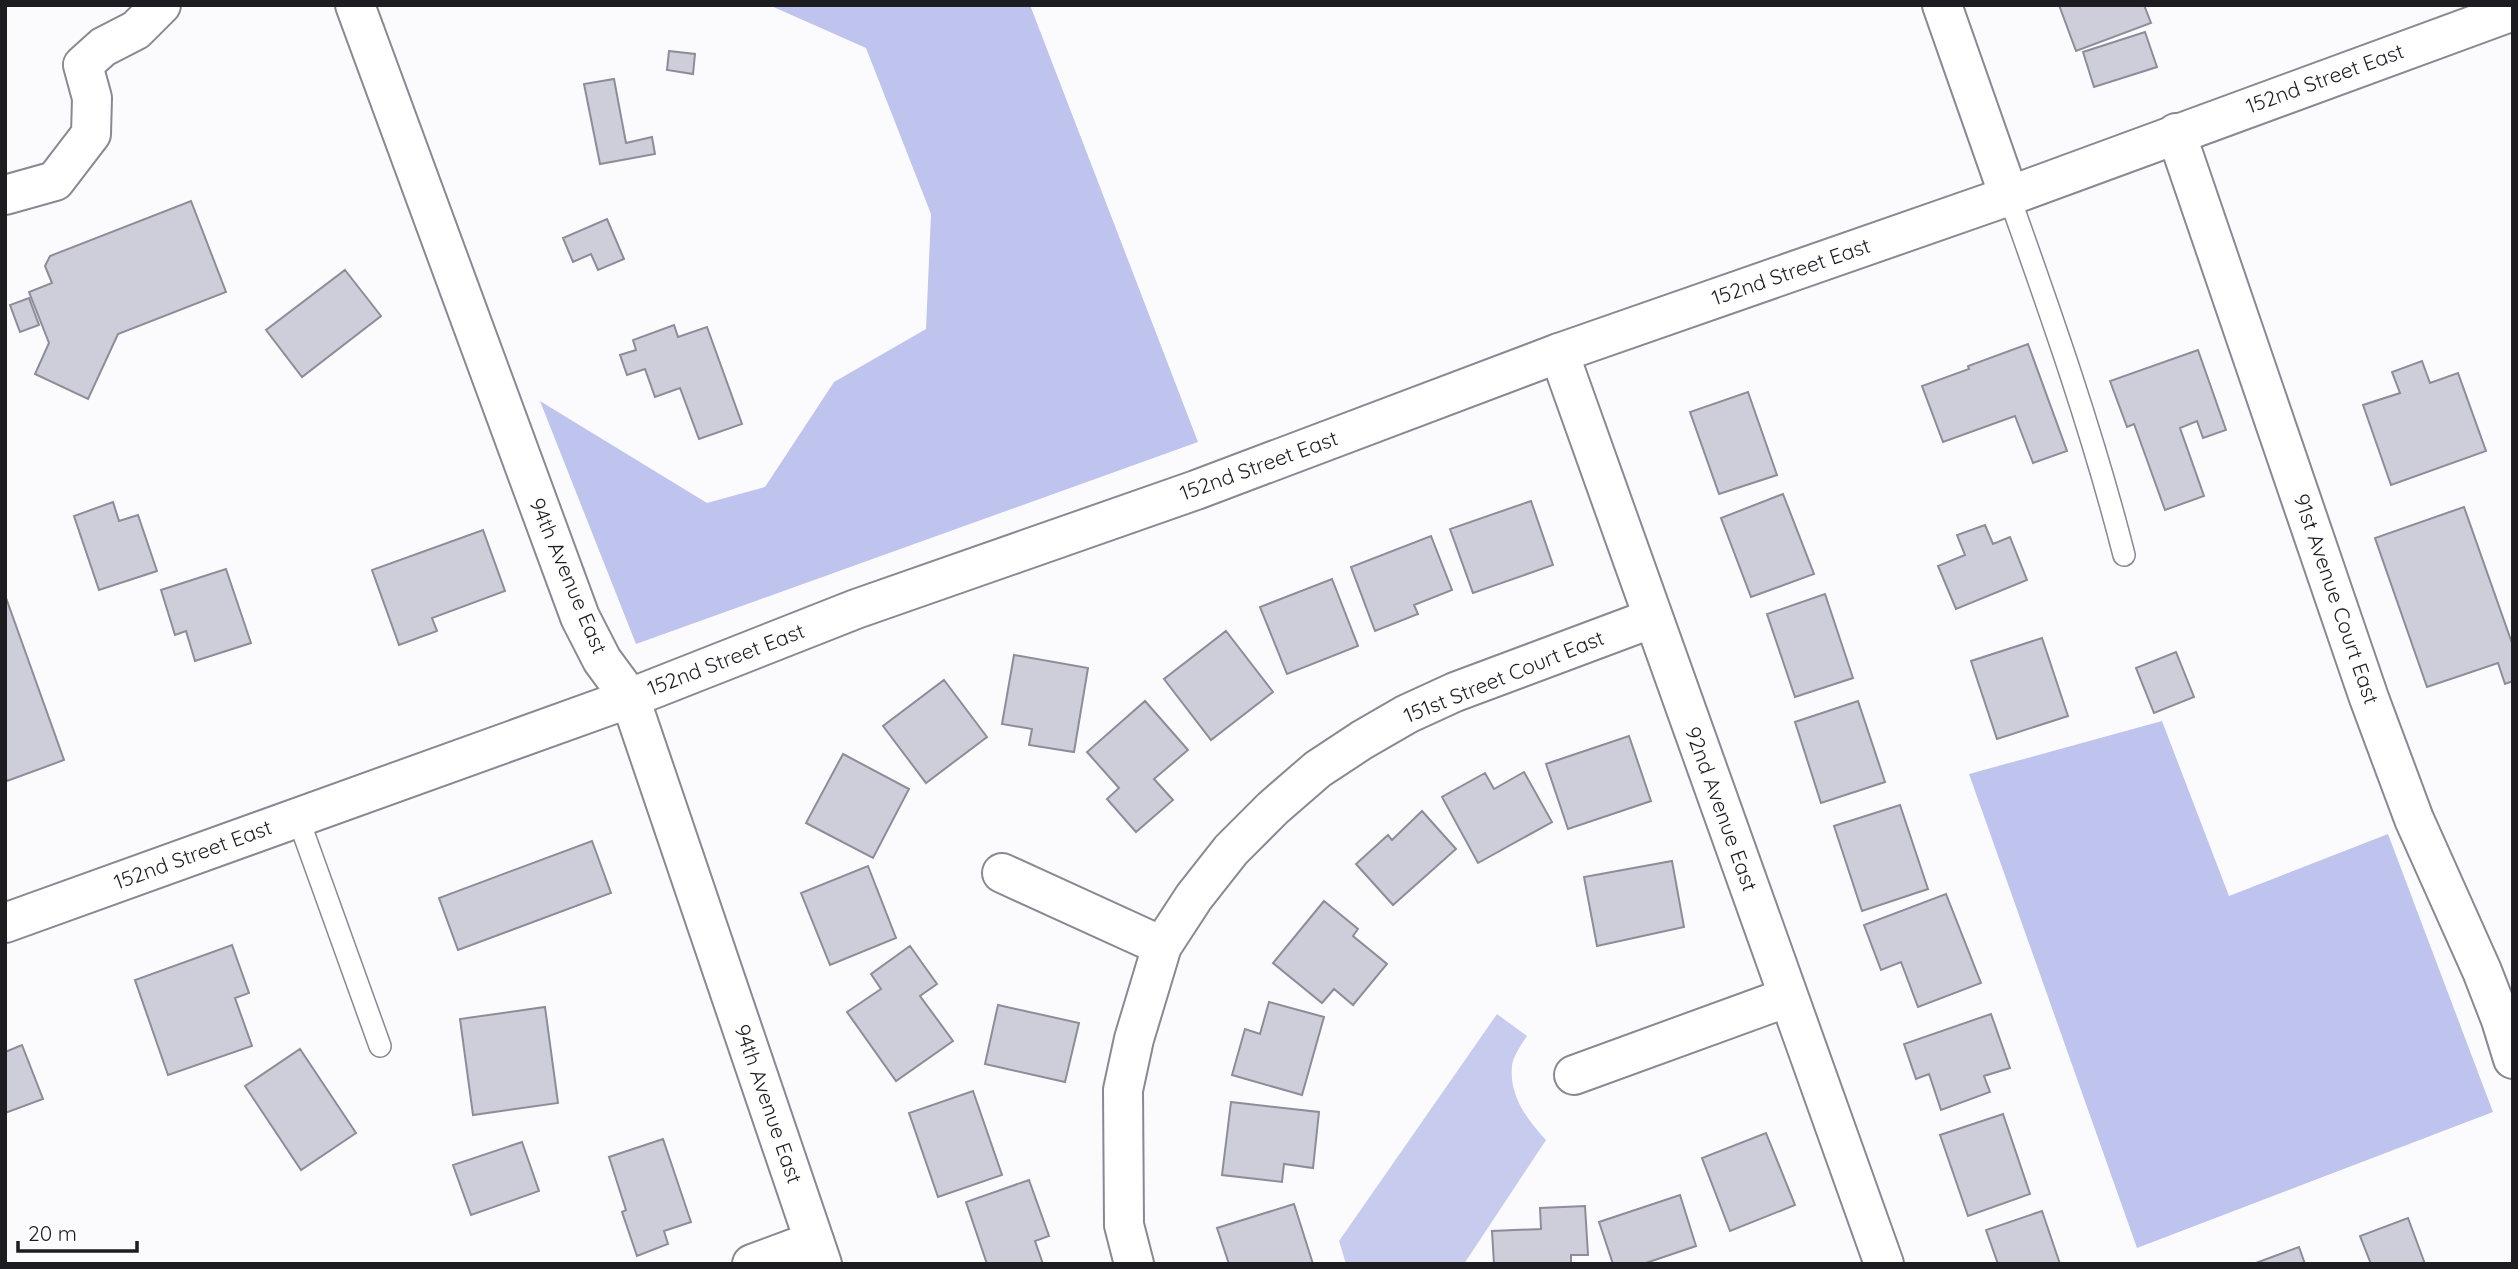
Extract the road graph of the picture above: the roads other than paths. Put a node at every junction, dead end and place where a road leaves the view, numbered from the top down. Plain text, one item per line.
1 (161, 5) edge
2 (355, 5) edge
3 (1942, 5) edge
4 (2513, 12) edge
5 (2176, 133) junction
6 (5, 195) edge
7 (2009, 196) junction
8 (1559, 353) junction
9 (2124, 555) dead end
10 (1653, 618) junction
11 (630, 698) junction
12 (298, 818) junction
13 (1002, 873) dead end
14 (5, 923) edge
15 (1162, 946) junction
16 (1788, 997) junction
17 (380, 1046) dead end
18 (2513, 1059) edge
19 (1574, 1075) dead end
20 (818, 1252) edge
21 (752, 1264) edge
22 (1134, 1264) edge
23 (1884, 1264) edge

1 - 6 street
2 - 11 street, 94th Avenue East
3 - 7 street
4 - 5 street, 152nd Street East
5 - 7 street, 152nd Street East
5 - 18 street, 91st Avenue Court East
7 - 8 street, 152nd Street East
7 - 9 lane
8 - 10 street, 92nd Avenue East
8 - 11 street, 152nd Street East
10 - 15 street, 151st Street Court East
10 - 16 street, 92nd Avenue East
11 - 12 street, 152nd Street East
11 - 20 street, 94th Avenue East
12 - 14 street, 152nd Street East
12 - 17 lane
13 - 15 street
15 - 22 street, 151st Street Court East
16 - 19 street
16 - 23 street, 92nd Avenue East
20 - 21 street

